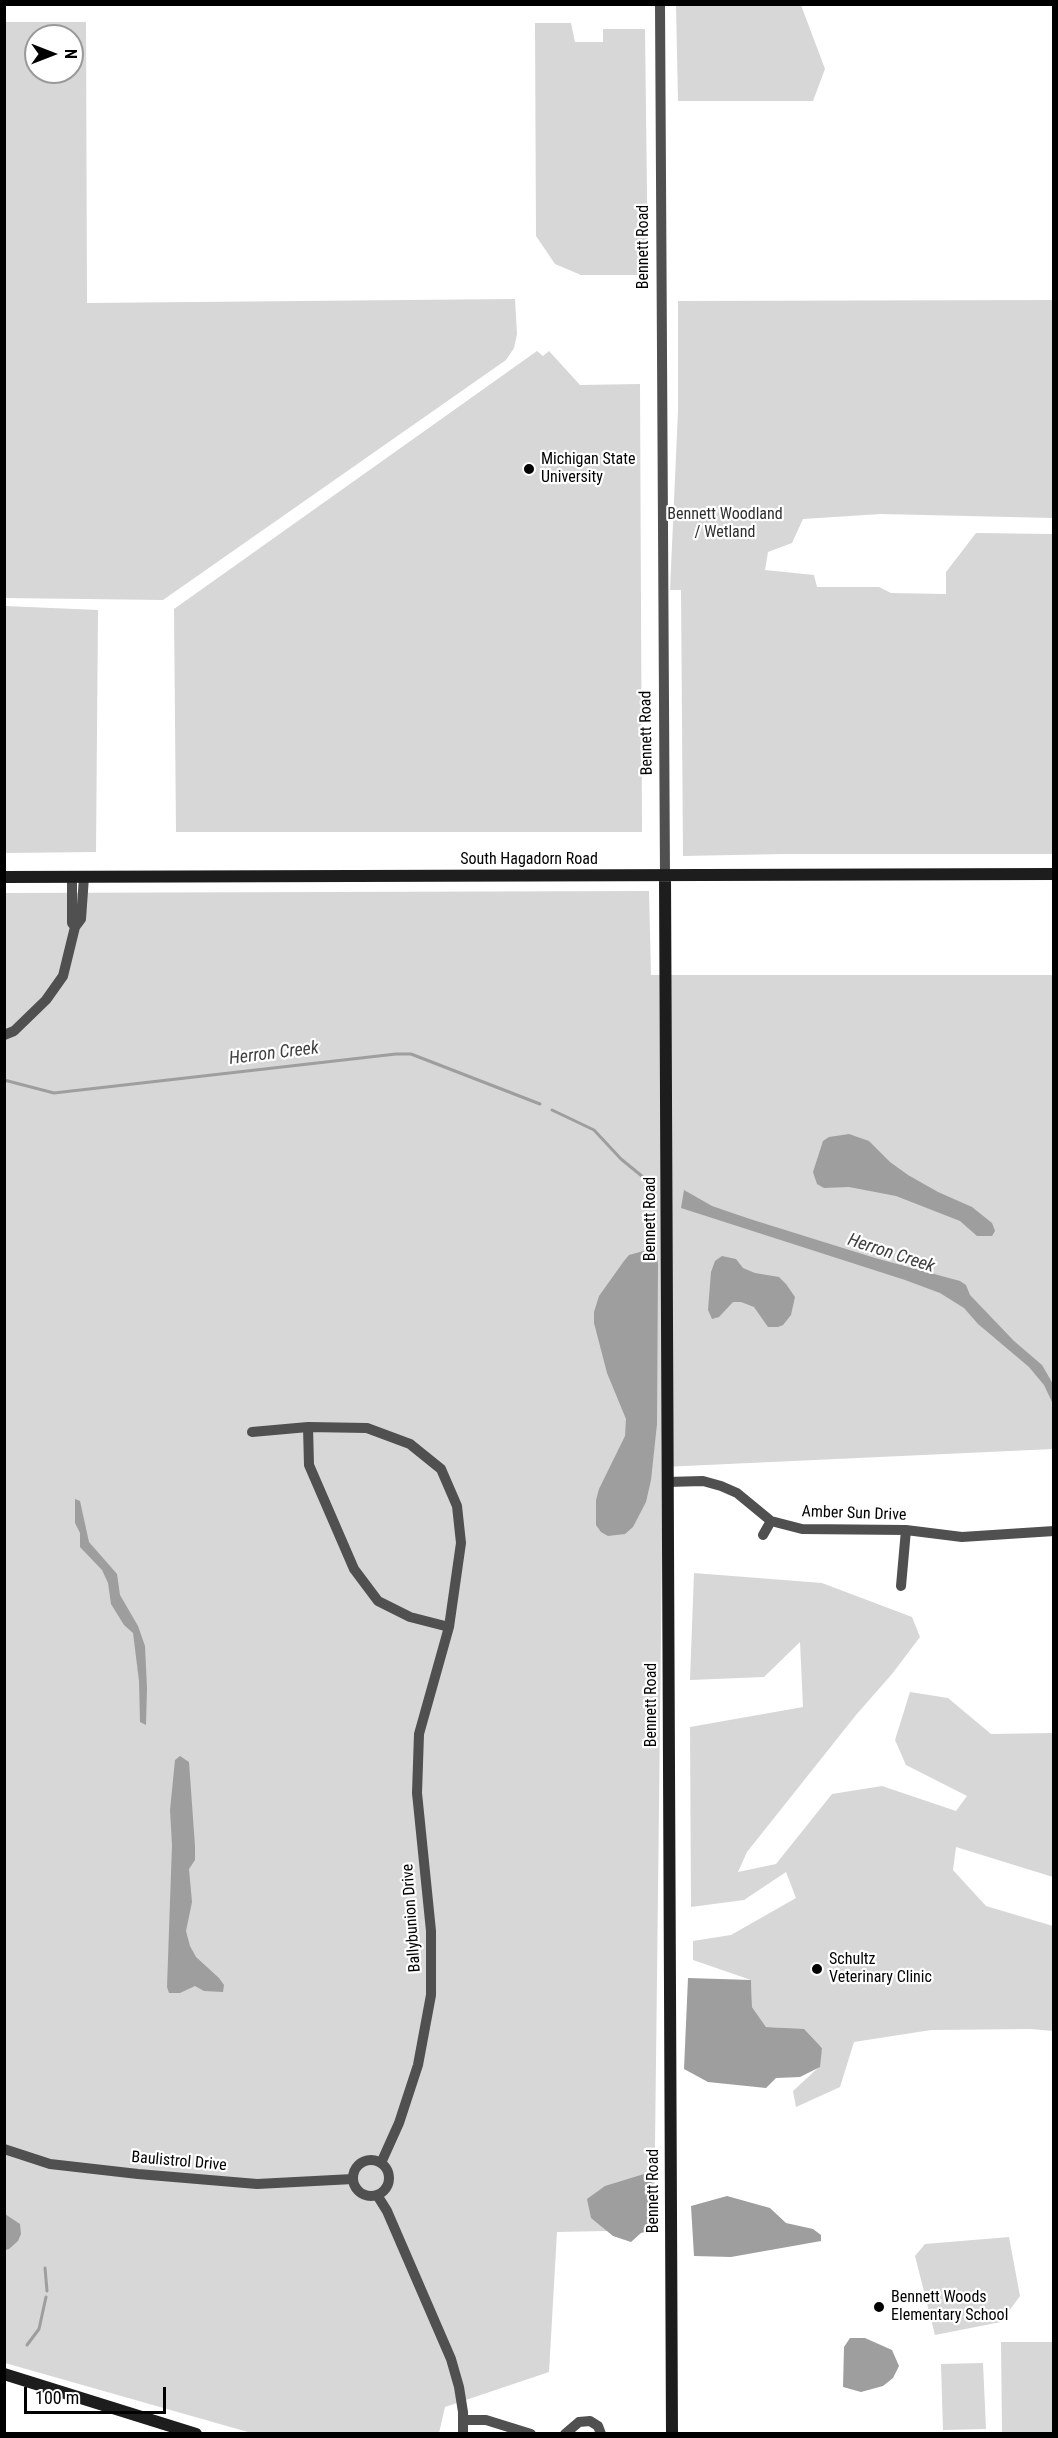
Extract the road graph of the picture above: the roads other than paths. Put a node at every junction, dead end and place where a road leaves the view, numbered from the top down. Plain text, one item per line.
1 (660, 4) edge
2 (1053, 874) edge
3 (665, 876) junction
4 (4, 877) edge
5 (78, 877) junction
6 (4, 1035) edge
7 (308, 1427) junction
8 (252, 1432) dead end
9 (667, 1482) junction
10 (771, 1521) junction
11 (906, 1530) junction
12 (1053, 1531) edge
13 (763, 1535) dead end
14 (901, 1586) dead end
15 (449, 1627) junction
16 (4, 2149) edge
17 (381, 2163) junction
18 (353, 2179) junction
19 (377, 2195) junction
20 (4, 2374) edge
21 (463, 2420) junction
22 (196, 2433) edge
23 (463, 2433) edge
24 (531, 2433) edge
25 (565, 2433) edge
26 (601, 2433) edge
27 (672, 2433) edge

1 - 3 street, Bennett Road
2 - 3 street, South Hagadorn Road
3 - 5 street, South Hagadorn Road
3 - 9 street, Bennett Road
4 - 5 street, South Hagadorn Road
5 - 6 street
7 - 8 street, Ballybunion Drive
7 - 15 street
7 - 15 street, Ballybunion Drive
9 - 10 street, Amber Sun Drive
9 - 27 street, Bennett Road
10 - 11 street, Amber Sun Drive
10 - 13 street
11 - 12 street, Amber Sun Drive
11 - 14 street
15 - 17 street, Ballybunion Drive
16 - 18 street, Baulistrol Drive
17 - 18 street
17 - 19 street
18 - 19 street
19 - 21 street
20 - 22 street
21 - 23 street
21 - 24 street
25 - 26 street

